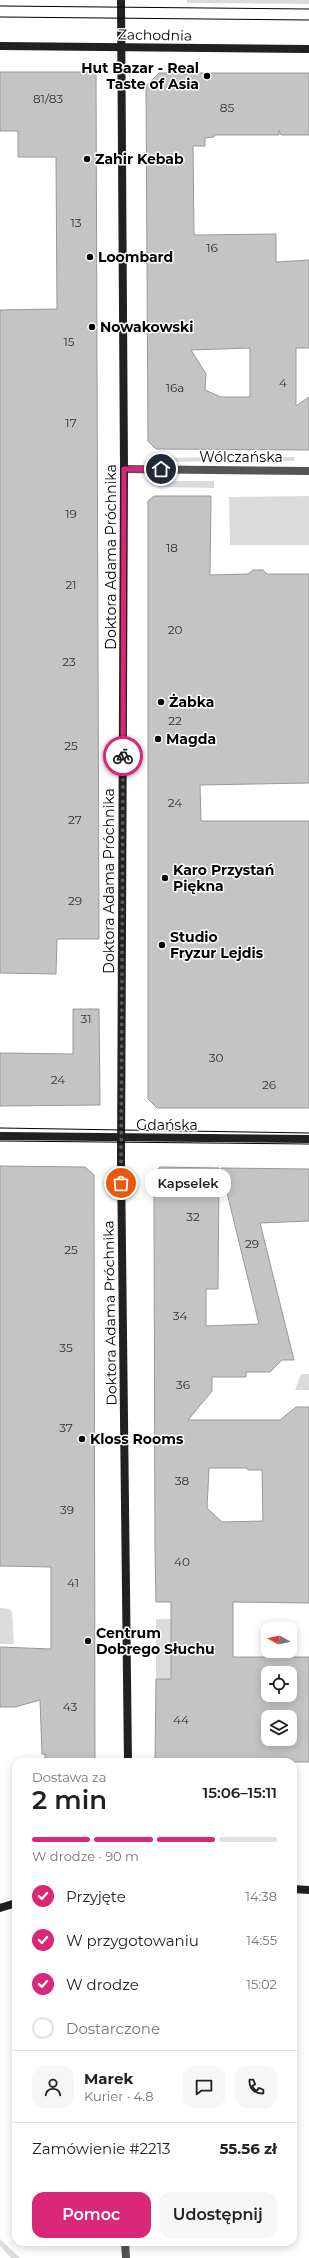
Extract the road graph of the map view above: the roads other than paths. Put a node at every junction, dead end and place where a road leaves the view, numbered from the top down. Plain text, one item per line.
1 (120, 0) edge
2 (0, 46) edge
3 (120, 47) junction
4 (309, 49) edge
5 (124, 469) junction
6 (309, 470) edge
7 (0, 1136) edge
8 (121, 1137) junction
9 (309, 1139) edge
10 (128, 1758) edge
11 (297, 1889) edge
12 (309, 1890) edge
13 (12, 1904) edge
14 (0, 1908) edge
15 (125, 2246) edge
16 (126, 2258) edge

1 - 3 street, Doktora Adama Próchnika
2 - 3 street, Zachodnia
3 - 4 street, Zachodnia
3 - 5 street, Doktora Adama Próchnika
5 - 6 street, Wólczańska
5 - 8 street, Doktora Adama Próchnika
7 - 8 street, Gdańska
8 - 9 street, Gdańska
8 - 10 street, Doktora Adama Próchnika
11 - 12 street
13 - 14 street
15 - 16 street

